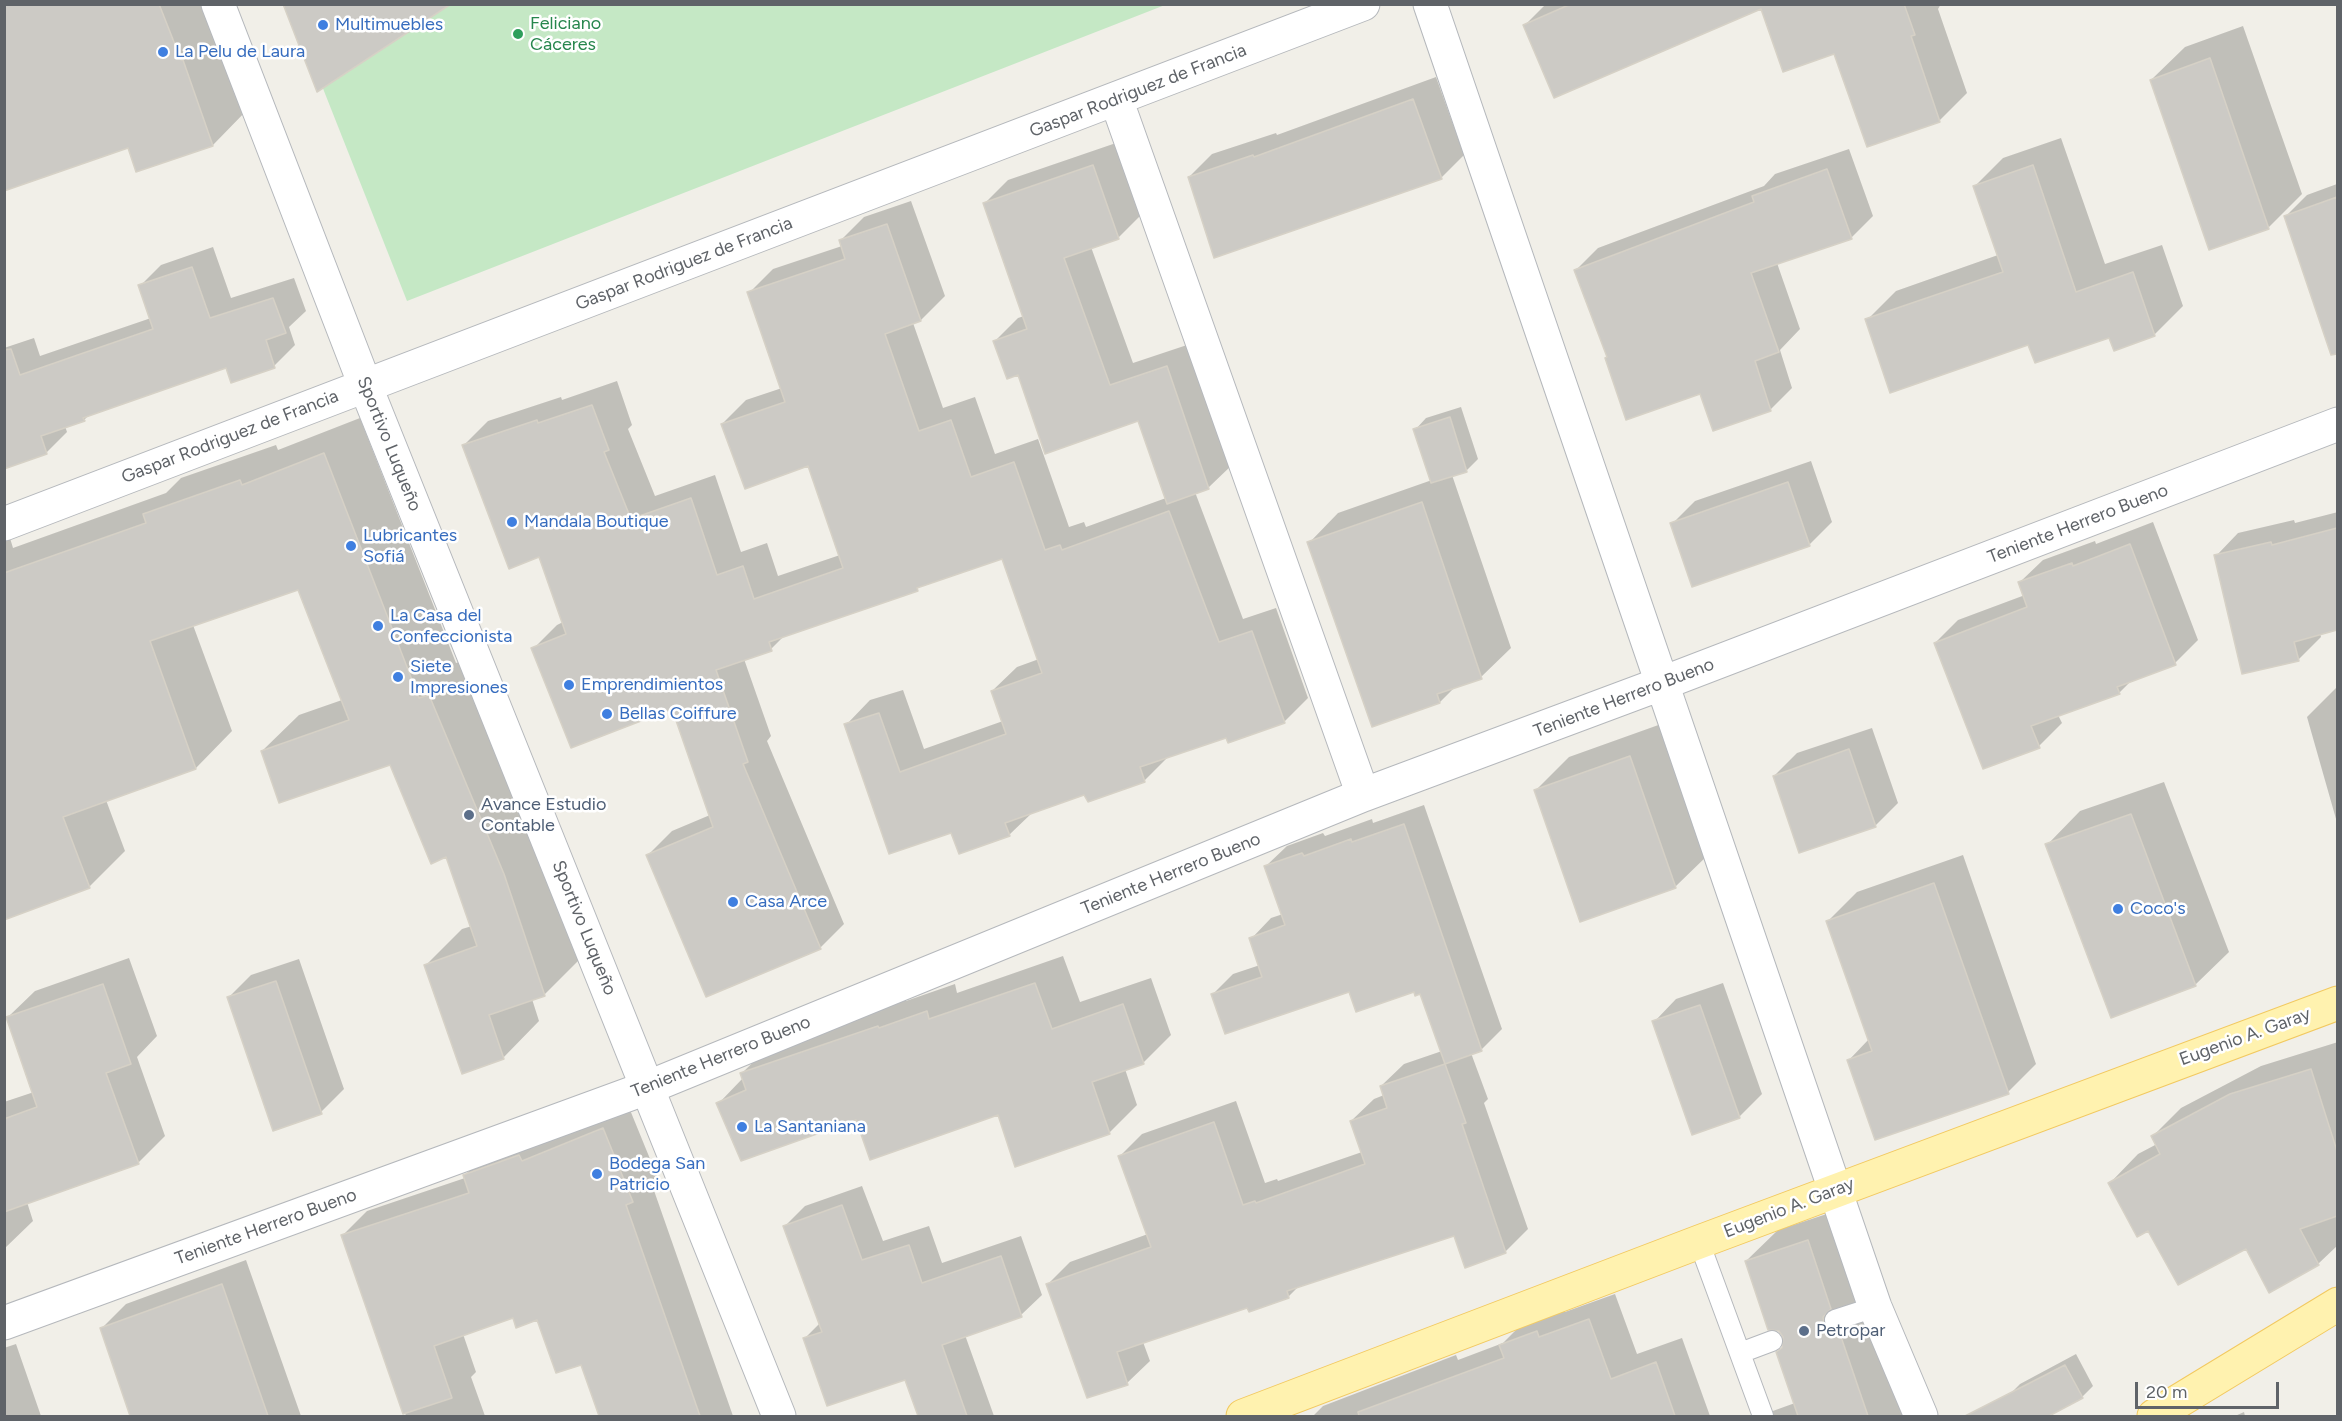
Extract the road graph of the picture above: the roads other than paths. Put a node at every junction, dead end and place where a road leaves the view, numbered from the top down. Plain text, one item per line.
1 (218, 4) edge
2 (1363, 4) edge
3 (1430, 4) edge
4 (1116, 99) junction
5 (365, 385) junction
6 (2337, 424) edge
7 (4, 524) edge
8 (1663, 684) junction
9 (1364, 795) junction
10 (2337, 1003) edge
11 (649, 1087) junction
12 (1836, 1190) junction
13 (1699, 1242) junction
14 (2337, 1304) edge
15 (1875, 1307) junction
16 (1835, 1320) dead end
17 (4, 1323) edge
18 (1772, 1341) dead end
19 (1740, 1353) junction
20 (779, 1416) edge
21 (1243, 1416) edge
22 (1763, 1416) edge
23 (1921, 1416) edge
24 (2154, 1416) edge

1 - 5 street, Sportivo Luqueño
2 - 4 street, Gaspar Rodriguez de Francia
3 - 8 street
4 - 5 street, Gaspar Rodriguez de Francia
4 - 9 street
5 - 7 street, Gaspar Rodriguez de Francia
5 - 11 street, Sportivo Luqueño
6 - 8 street, Teniente Herrero Bueno
8 - 9 street, Teniente Herrero Bueno
8 - 12 street
9 - 11 street, Teniente Herrero Bueno
10 - 12 main road, Eugenio A. Garay
11 - 17 street, Teniente Herrero Bueno
11 - 20 street, Sportivo Luqueño
12 - 13 main road, Eugenio A. Garay
12 - 15 street
13 - 19 lane
13 - 21 main road, Eugenio A. Garay
14 - 24 main road
15 - 16 lane
15 - 23 street
18 - 19 lane
19 - 22 lane

